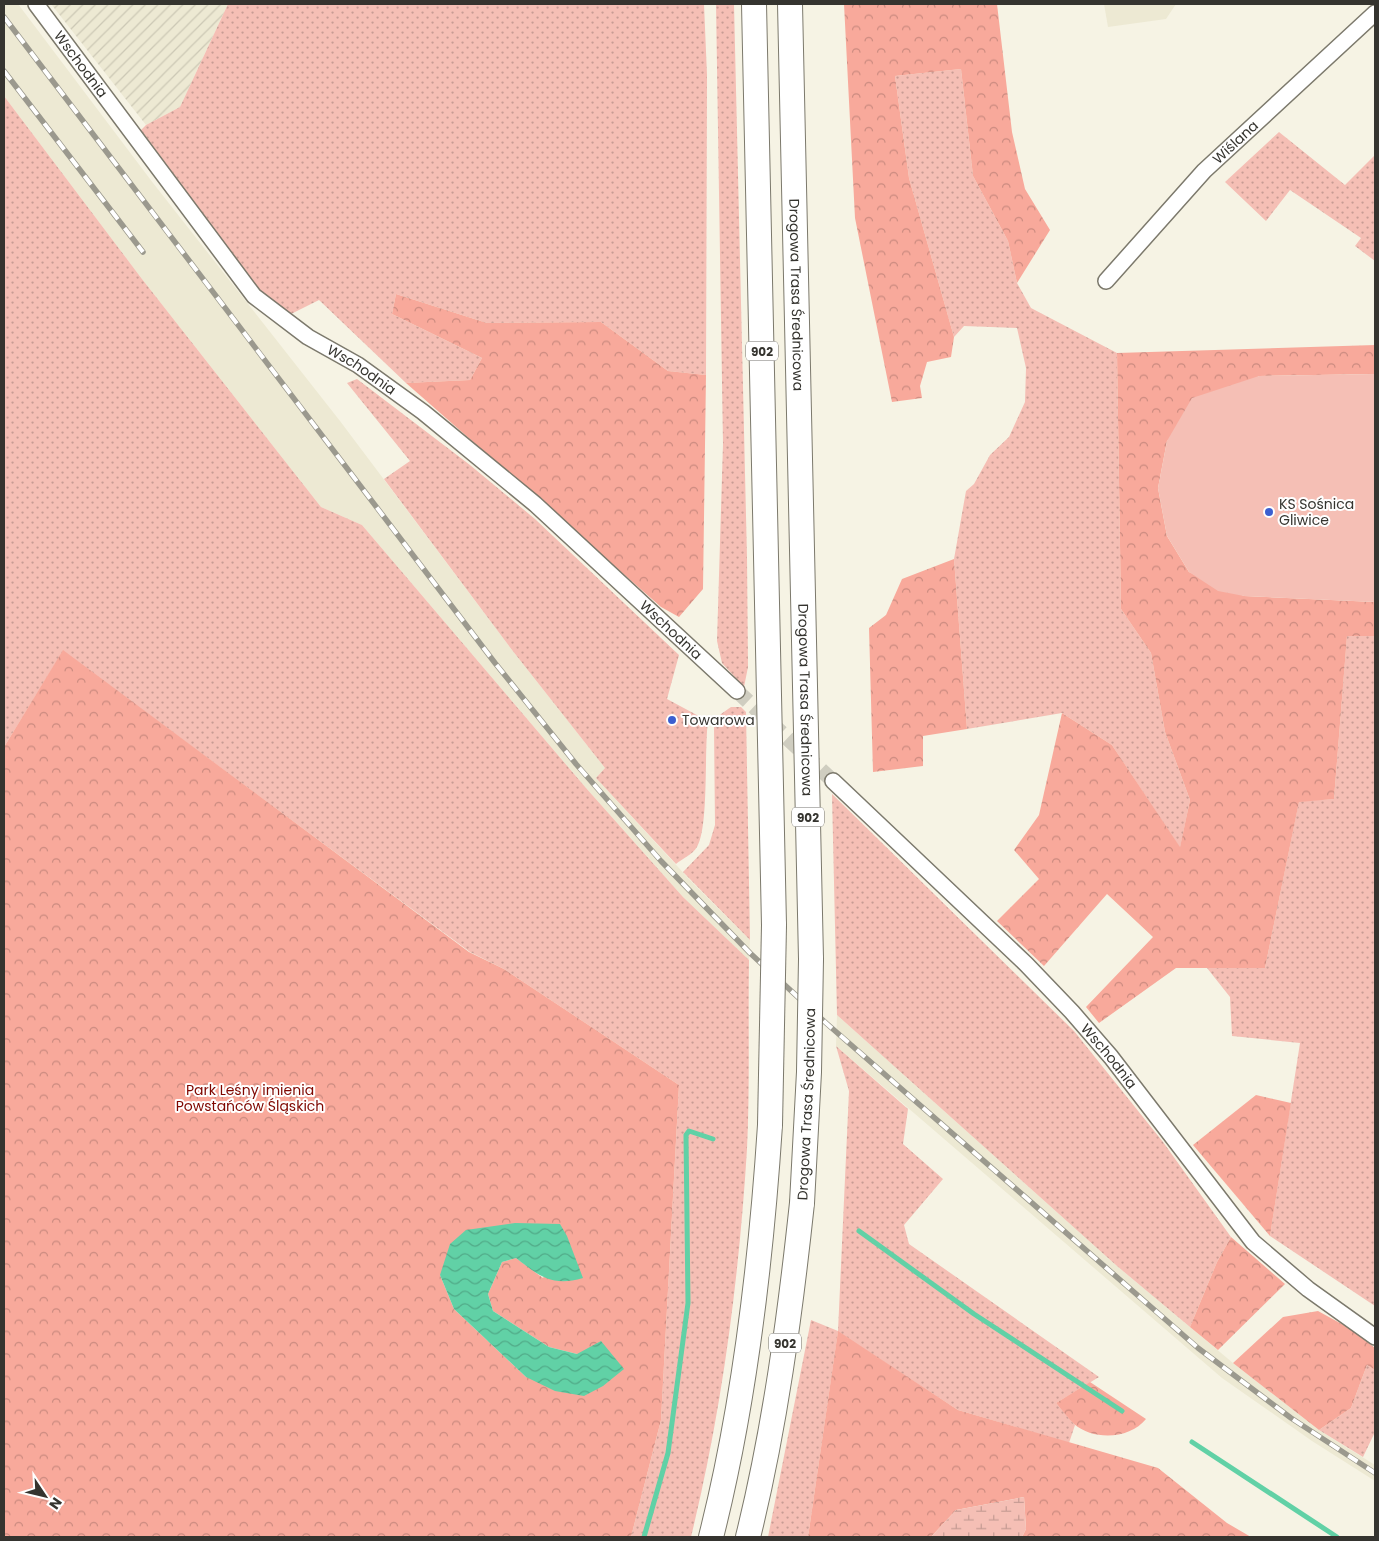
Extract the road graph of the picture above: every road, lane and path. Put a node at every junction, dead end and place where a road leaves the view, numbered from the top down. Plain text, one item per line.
1 (36, 4) edge
2 (754, 4) edge
3 (790, 4) edge
4 (1375, 13) edge
5 (1106, 281) dead end
6 (737, 691) tunnel mouth
7 (833, 781) tunnel mouth
8 (1375, 1337) edge
9 (711, 1537) edge
10 (748, 1537) edge

1 - 6 street, Wschodnia
2 - 9 main road, 902, bridge
3 - 10 main road, Drogowa Trasa Średnicowa / 902, bridge
4 - 5 street, Wiślana
7 - 8 street, Wschodnia

